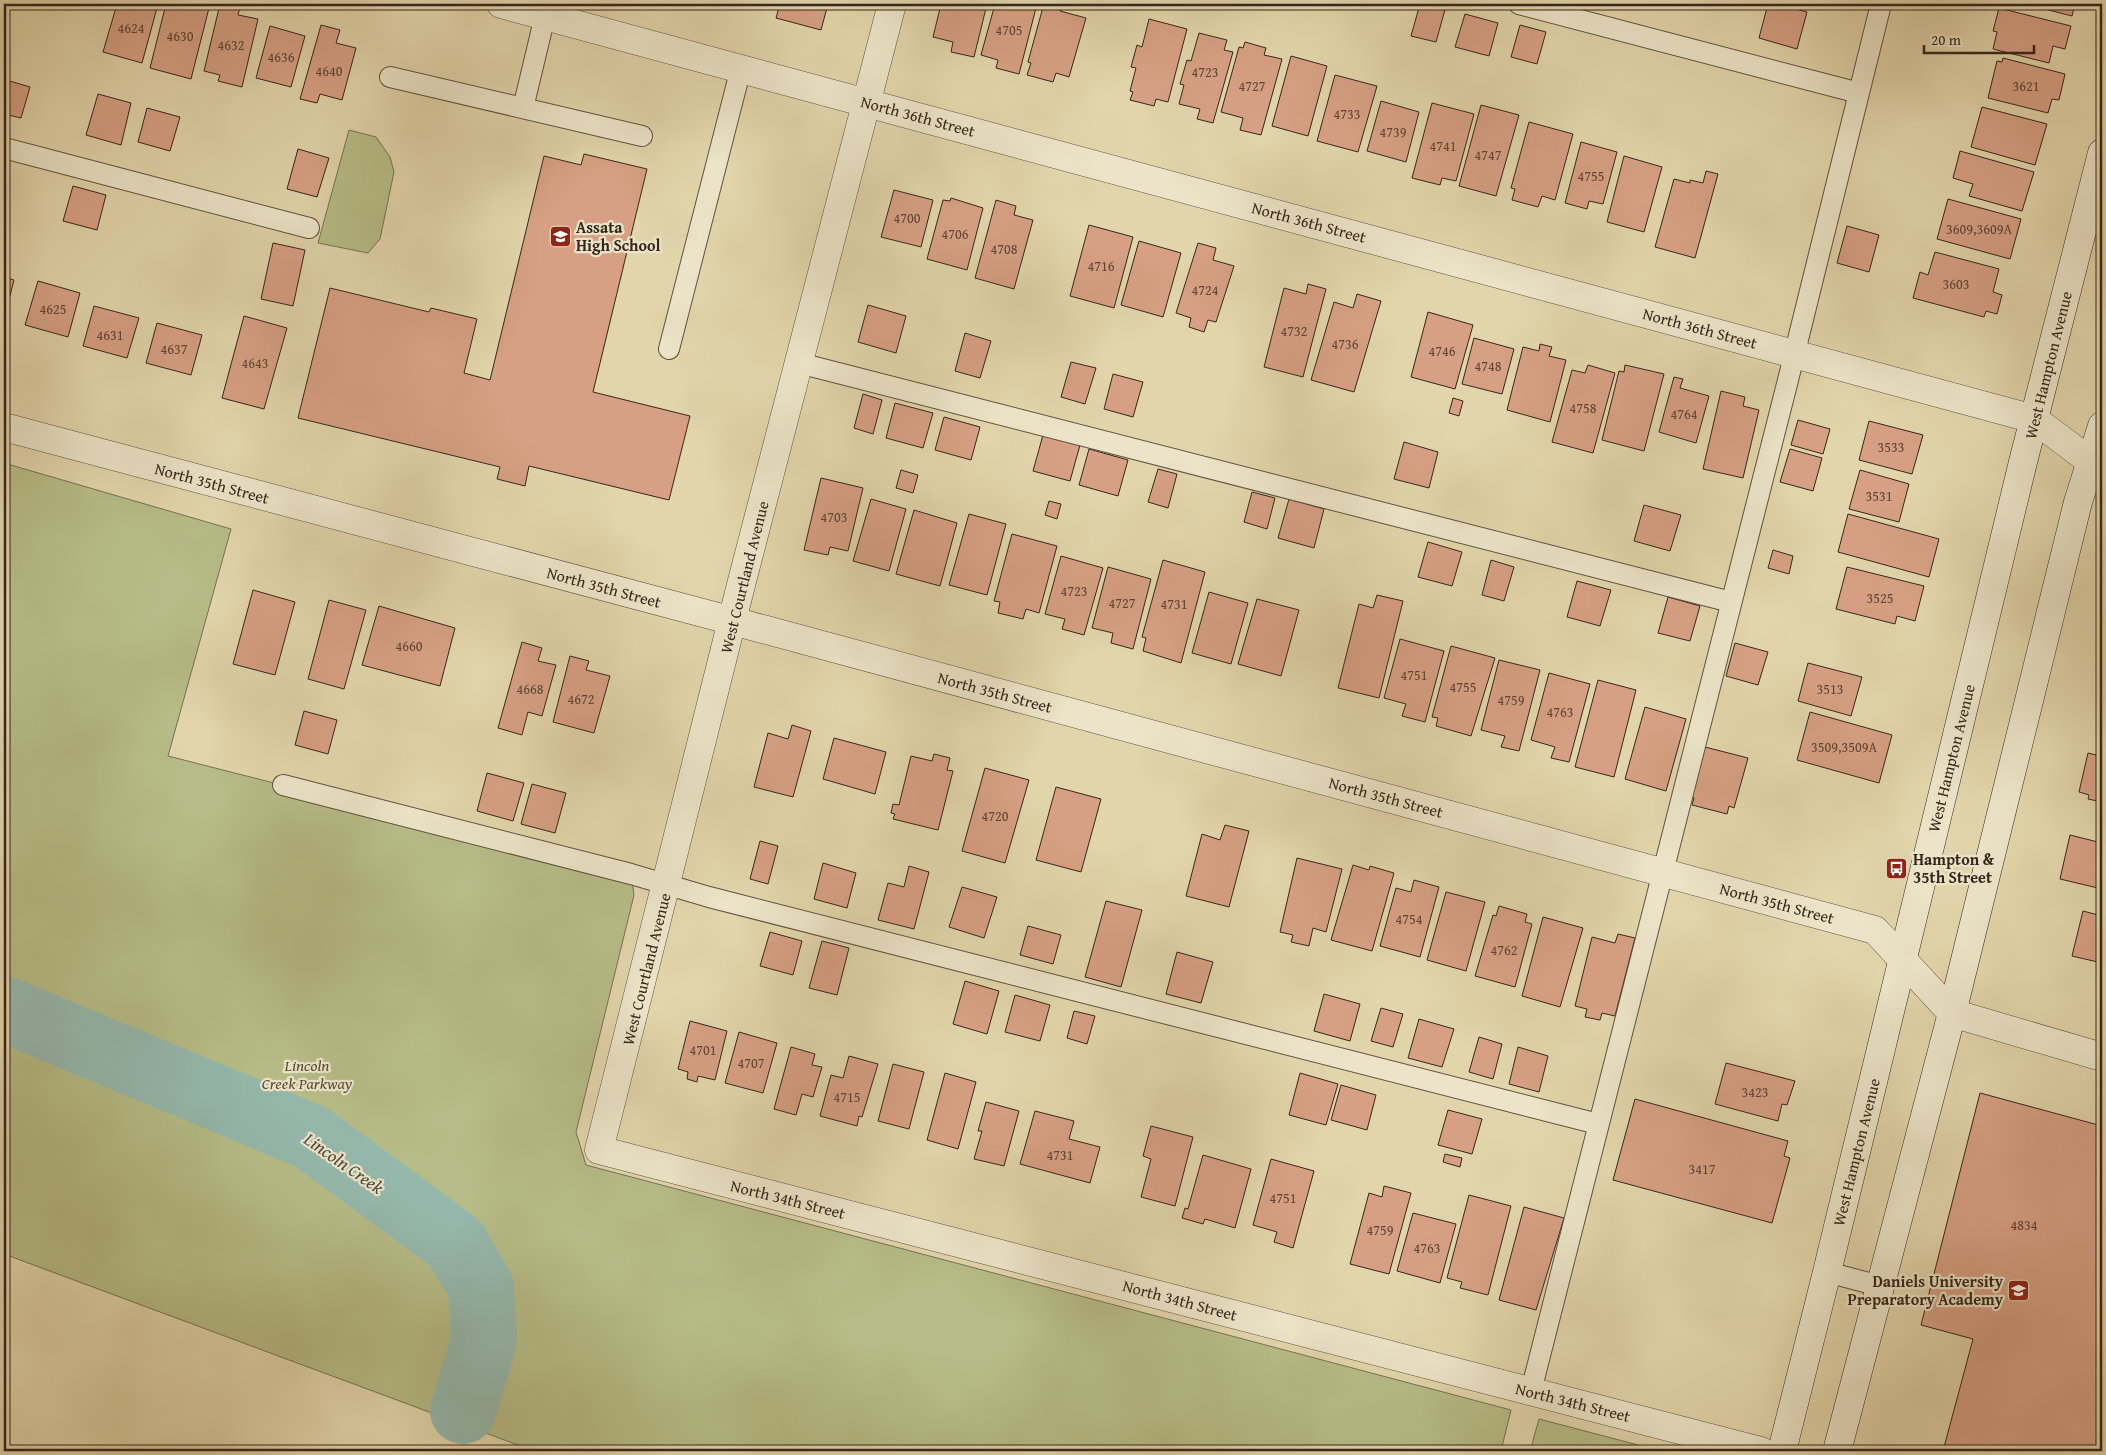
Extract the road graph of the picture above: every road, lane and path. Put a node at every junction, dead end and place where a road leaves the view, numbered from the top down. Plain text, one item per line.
1 (501, 4) edge
2 (892, 4) edge
3 (1519, 4) edge
4 (1881, 4) edge
5 (545, 16) junction
6 (741, 68) junction
7 (390, 77) dead end
8 (1859, 93) junction
9 (868, 102) junction
10 (523, 108) junction
11 (642, 136) dead end
12 (4, 148) edge
13 (2102, 153) edge
14 (309, 228) dead end
15 (669, 349) dead end
16 (1794, 354) junction
17 (799, 363) junction
18 (2034, 420) junction
19 (2102, 426) edge
20 (4, 427) edge
21 (2096, 466) edge
22 (1731, 602) junction
23 (733, 621) junction
24 (283, 785) dead end
25 (1662, 871) junction
26 (667, 886) junction
27 (1902, 959) junction
28 (1952, 1013) junction
29 (2102, 1057) edge
30 (1598, 1124) junction
31 (599, 1150) joint
32 (1827, 1272) junction
33 (1880, 1286) junction
34 (1530, 1391) junction
35 (1761, 1451) edge
36 (1782, 1451) edge
37 (1838, 1451) edge

1 - 5 street, North 36th Street
2 - 9 street, West Courtland Avenue
3 - 8 lane
4 - 8 lane
5 - 6 street, North 36th Street
5 - 10 lane
6 - 9 street, North 36th Street
6 - 15 lane
7 - 10 lane
8 - 16 lane
9 - 16 street, North 36th Street
9 - 17 street, West Courtland Avenue
10 - 11 lane
12 - 14 lane
13 - 18 street, West Hampton Avenue
16 - 18 street, North 36th Street
16 - 22 lane
17 - 22 lane
17 - 23 street, West Courtland Avenue
18 - 21 street, North 36th Street
18 - 27 street, West Hampton Avenue
19 - 21 street
20 - 23 street, North 35th Street
21 - 28 street
22 - 25 lane
23 - 25 street, North 35th Street
23 - 26 street, West Courtland Avenue
24 - 26 lane
25 - 27 street, North 35th Street
25 - 30 lane
26 - 30 lane
26 - 31 street, West Courtland Avenue
27 - 28 street, North 35th Street
27 - 32 street, West Hampton Avenue
28 - 29 street
28 - 33 street
30 - 34 lane
31 - 34 street, North 34th Street
32 - 33 lane
32 - 36 street, West Hampton Avenue
33 - 37 street
34 - 35 street, North 34th Street

